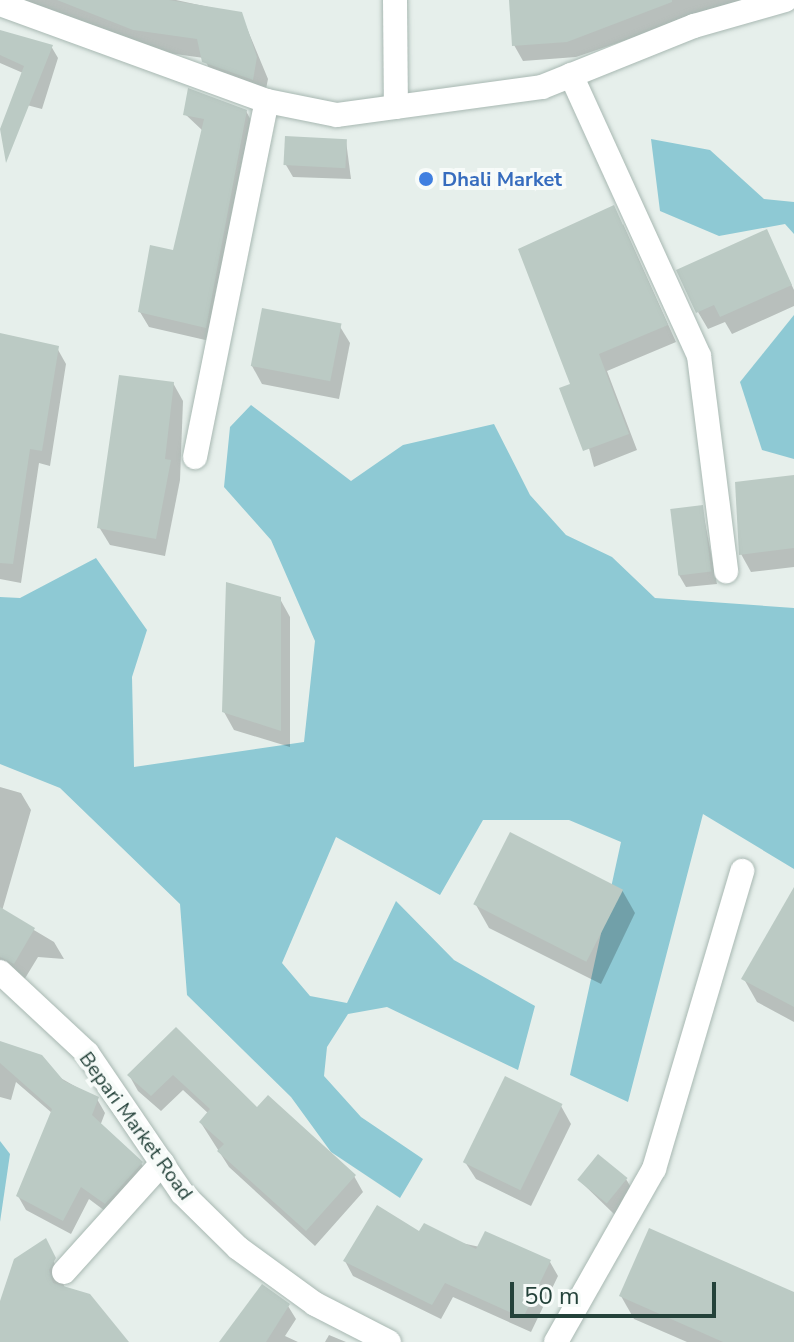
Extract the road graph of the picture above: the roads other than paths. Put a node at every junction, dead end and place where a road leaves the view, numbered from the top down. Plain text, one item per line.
1 (395, 0) edge
2 (785, 0) edge
3 (0, 4) edge
4 (571, 75) junction
5 (267, 101) junction
6 (396, 107) junction
7 (195, 457) dead end
8 (726, 571) dead end
9 (742, 871) dead end
10 (0, 972) edge
11 (162, 1163) junction
12 (64, 1272) dead end
13 (389, 1342) edge
14 (556, 1342) edge

1 - 6 street
2 - 4 street
3 - 5 street
4 - 6 street
4 - 8 street
5 - 6 street
5 - 7 street
9 - 14 street
10 - 11 street, Bepari Market Road
11 - 12 street
11 - 13 street, Bepari Market Road

